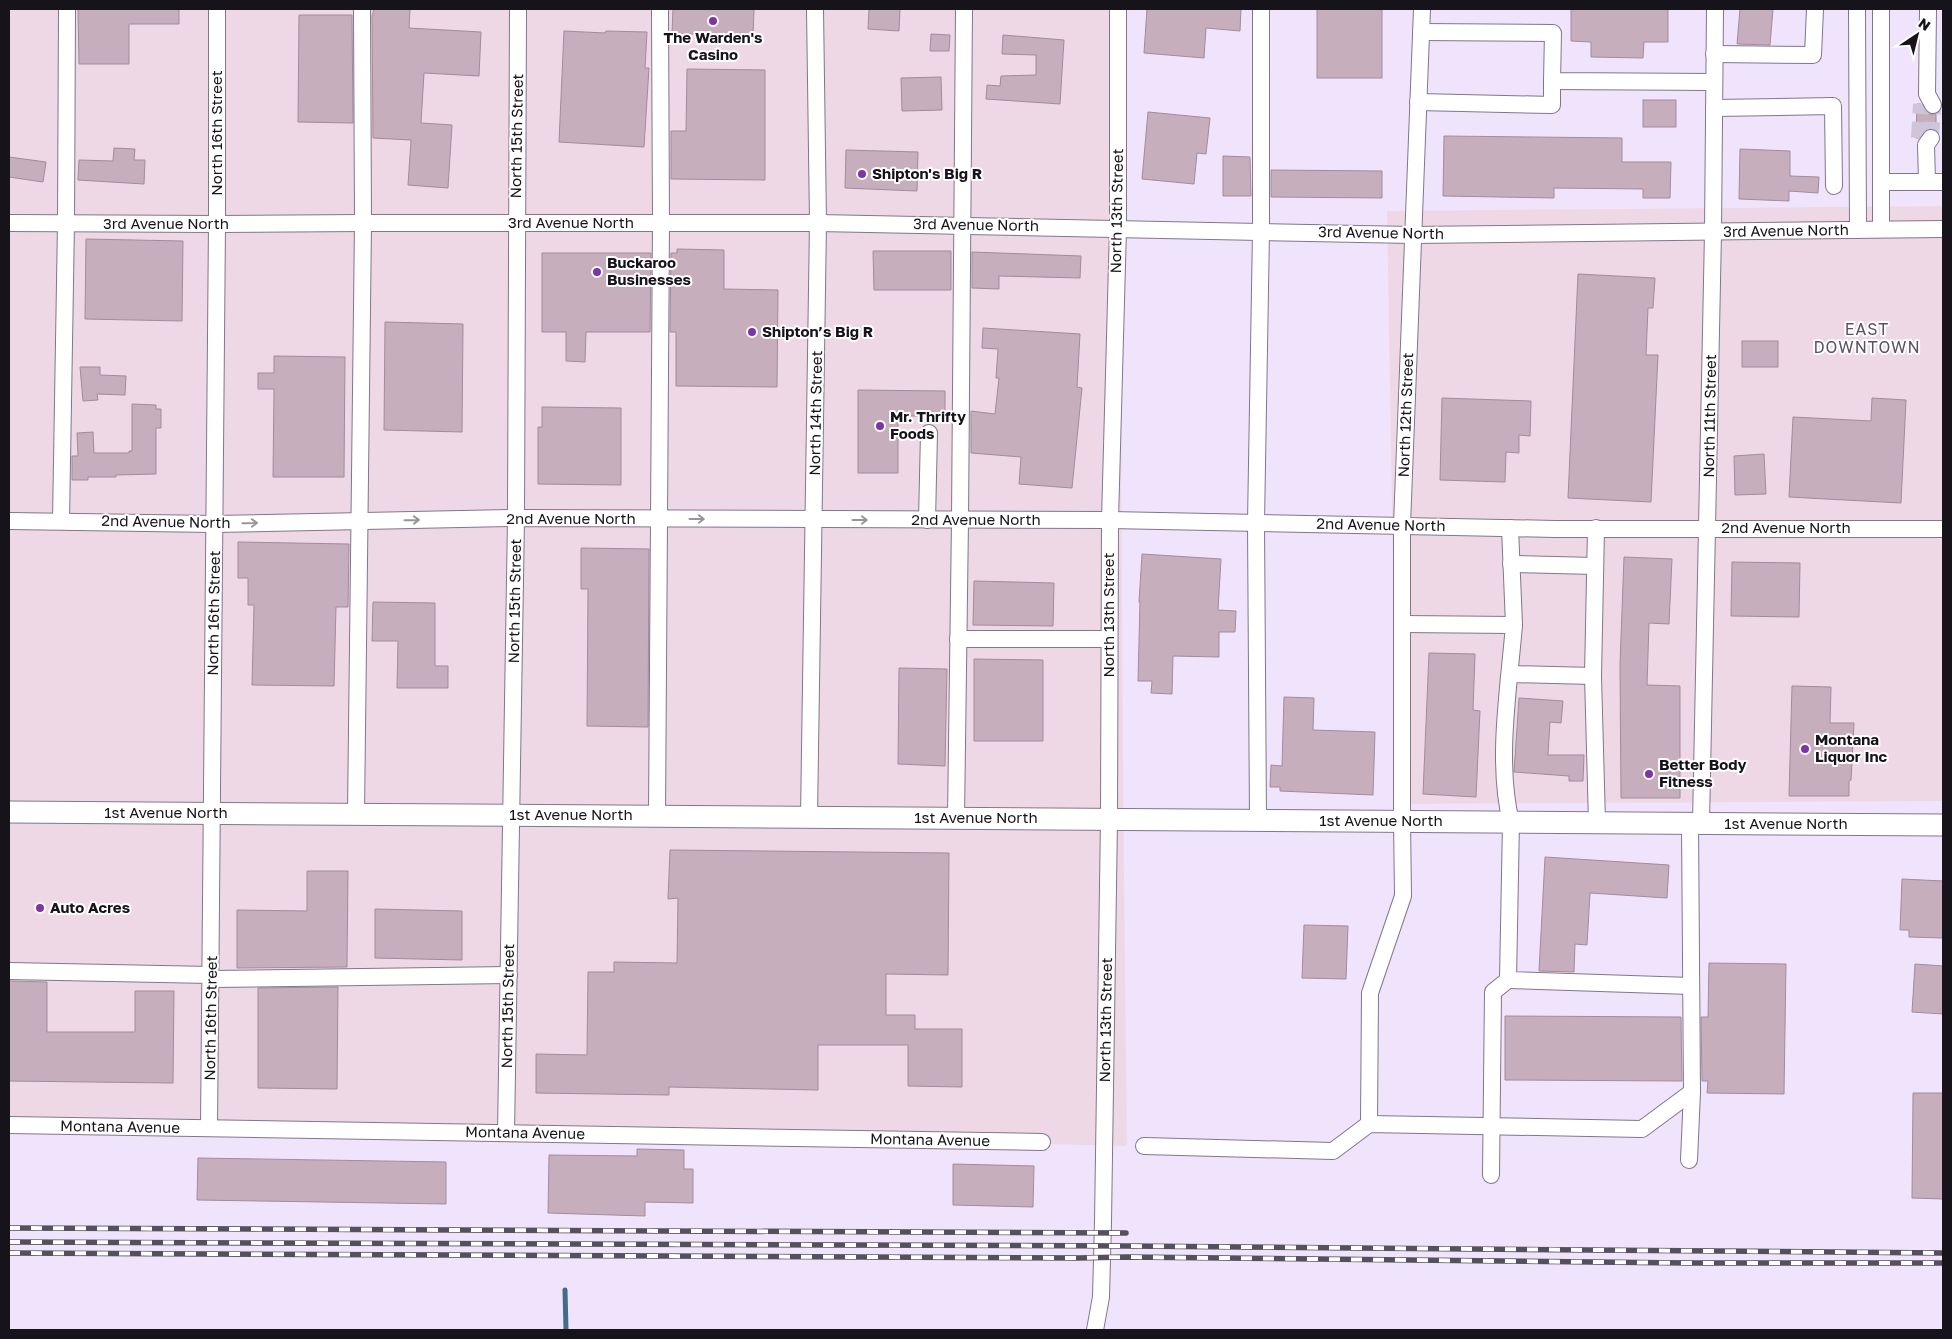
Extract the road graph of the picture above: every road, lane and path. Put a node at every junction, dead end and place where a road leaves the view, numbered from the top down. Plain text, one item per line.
1 (67, 9) edge
2 (217, 9) edge
3 (362, 9) edge
4 (518, 9) edge
5 (660, 9) edge
6 (815, 9) edge
7 (964, 9) edge
8 (1118, 9) edge
9 (1261, 9) edge
10 (1422, 9) edge
11 (1715, 9) edge
12 (1815, 9) edge
13 (1857, 9) edge
14 (1881, 9) edge
15 (1928, 9) edge
16 (1421, 32) junction
17 (1714, 54) junction
18 (1552, 81) junction
19 (1714, 82) junction
20 (1927, 101) tunnel mouth
21 (1418, 102) junction
22 (1714, 108) junction
23 (1925, 140) tunnel mouth
24 (1881, 182) junction
25 (1926, 182) junction
26 (1943, 182) edge
27 (1834, 186) dead end
28 (9, 222) edge
29 (363, 222) junction
30 (516, 222) junction
31 (66, 223) junction
32 (661, 223) junction
33 (818, 223) junction
34 (217, 224) junction
35 (961, 225) junction
36 (1118, 228) junction
37 (1943, 229) edge
38 (1858, 230) junction
39 (1880, 230) junction
40 (1261, 231) junction
41 (1713, 232) junction
42 (1412, 235) junction
43 (929, 432) dead end
44 (516, 518) junction
45 (660, 519) junction
46 (9, 520) edge
47 (814, 520) junction
48 (927, 520) junction
49 (960, 520) junction
50 (1110, 520) junction
51 (61, 521) junction
52 (360, 521) junction
53 (1256, 523) junction
54 (214, 524) junction
55 (1402, 525) junction
56 (1510, 528) junction
57 (1596, 528) junction
58 (1708, 528) junction
59 (1943, 529) edge
60 (1512, 564) junction
61 (1595, 566) junction
62 (1402, 624) junction
63 (1514, 625) junction
64 (958, 639) junction
65 (1109, 639) junction
66 (1510, 674) junction
67 (1593, 676) junction
68 (9, 812) edge
69 (212, 813) junction
70 (356, 814) junction
71 (511, 815) junction
72 (657, 816) junction
73 (809, 817) junction
74 (956, 818) junction
75 (1109, 819) junction
76 (1258, 820) junction
77 (1402, 821) junction
78 (1511, 822) junction
79 (1597, 823) junction
80 (1696, 823) junction
81 (1943, 825) edge
82 (9, 971) edge
83 (509, 976) junction
84 (211, 977) junction
85 (1508, 980) junction
86 (1691, 986) junction
87 (1692, 1092) junction
88 (1369, 1124) junction
89 (9, 1125) edge
90 (1492, 1127) junction
91 (209, 1128) junction
92 (506, 1133) junction
93 (1042, 1142) dead end
94 (1144, 1146) dead end
95 (1689, 1160) dead end
96 (1491, 1175) dead end
97 (1095, 1330) edge

1 - 31 street
2 - 34 street, North 16th Street
3 - 29 street
4 - 30 street, North 15th Street
5 - 32 street
6 - 33 street, North 14th Street
7 - 35 street
8 - 36 street, North 13th Street
9 - 40 street
10 - 16 street, North 12th Street
11 - 17 street, North 11th Street
12 - 17 street
13 - 38 street
14 - 24 street
15 - 20 street
16 - 18 street
16 - 21 street, North 12th Street
17 - 19 street, North 11th Street
18 - 19 street
18 - 21 street
19 - 22 street, North 11th Street
21 - 42 street, North 12th Street
22 - 27 street
22 - 41 street, North 11th Street
23 - 25 street
24 - 25 street
24 - 39 street
25 - 26 street
28 - 31 street, 3rd Avenue North
29 - 30 street, 3rd Avenue North
29 - 34 street, 3rd Avenue North
29 - 52 street
30 - 32 street, 3rd Avenue North
30 - 44 street, North 15th Street
31 - 34 street, 3rd Avenue North
31 - 51 street
32 - 33 street, 3rd Avenue North
32 - 45 street
33 - 35 street, 3rd Avenue North
33 - 47 street, North 14th Street
34 - 54 street, North 16th Street
35 - 36 street, 3rd Avenue North
35 - 49 street
36 - 40 street, 3rd Avenue North
36 - 50 street, North 13th Street
37 - 39 street, 3rd Avenue North
38 - 39 street, 3rd Avenue North
38 - 41 street, 3rd Avenue North
40 - 42 street, 3rd Avenue North
40 - 53 street
41 - 42 street, 3rd Avenue North
41 - 58 street, North 11th Street
42 - 55 street, North 12th Street
43 - 48 street
44 - 45 street, 2nd Avenue North
52 -> 44 street, 2nd Avenue North
44 - 71 street, North 15th Street
45 -> 47 street, 2nd Avenue North
45 - 72 street
46 - 51 street, 2nd Avenue North
47 -> 48 street, 2nd Avenue North
47 - 73 street, North 14th Street
48 - 49 street, 2nd Avenue North
49 - 50 street, 2nd Avenue North
49 - 64 street
50 - 53 street, 2nd Avenue North
50 - 65 street, North 13th Street
51 - 54 street, 2nd Avenue North
54 -> 52 street, 2nd Avenue North
52 - 70 street
53 - 55 street, 2nd Avenue North
53 - 76 street
54 - 69 street, North 16th Street
55 - 56 street, 2nd Avenue North
55 - 62 street, North 12th Street
56 - 57 street, 2nd Avenue North
56 - 60 street
57 - 58 street, 2nd Avenue North
57 - 61 street
58 - 59 street, 2nd Avenue North
58 - 80 street, North 11th Street
60 - 61 street
60 - 63 street
61 - 67 street
62 - 63 street
62 - 77 street, North 12th Street
63 - 66 street
64 - 65 street
64 - 74 street
65 - 75 street, North 13th Street
66 - 67 street
66 - 78 street
67 - 79 street
68 - 69 main road, 1st Avenue North
69 - 70 main road, 1st Avenue North
69 - 84 street, North 16th Street
70 - 71 main road, 1st Avenue North
71 - 72 main road, 1st Avenue North
71 - 83 street, North 15th Street
72 - 73 main road, 1st Avenue North
73 - 74 main road, 1st Avenue North
74 - 75 main road, 1st Avenue North
75 - 76 main road, 1st Avenue North
75 - 97 street, North 13th Street
76 - 77 main road, 1st Avenue North
77 - 78 main road, 1st Avenue North
77 - 88 street, North 12th Street
78 - 79 main road, 1st Avenue North
78 - 85 street
79 - 80 main road, 1st Avenue North
80 - 81 main road, 1st Avenue North
80 - 86 street, North 11th Street
82 - 84 street
83 - 84 street
83 - 92 street, North 15th Street
84 - 91 street, North 16th Street
85 - 86 street
85 - 90 street
86 - 87 street, North 11th Street
87 - 90 street
87 - 95 street, North 11th Street
88 - 90 street
88 - 94 street
89 - 91 street, Montana Avenue
90 - 96 street
91 - 92 street, Montana Avenue
92 - 93 street, Montana Avenue

